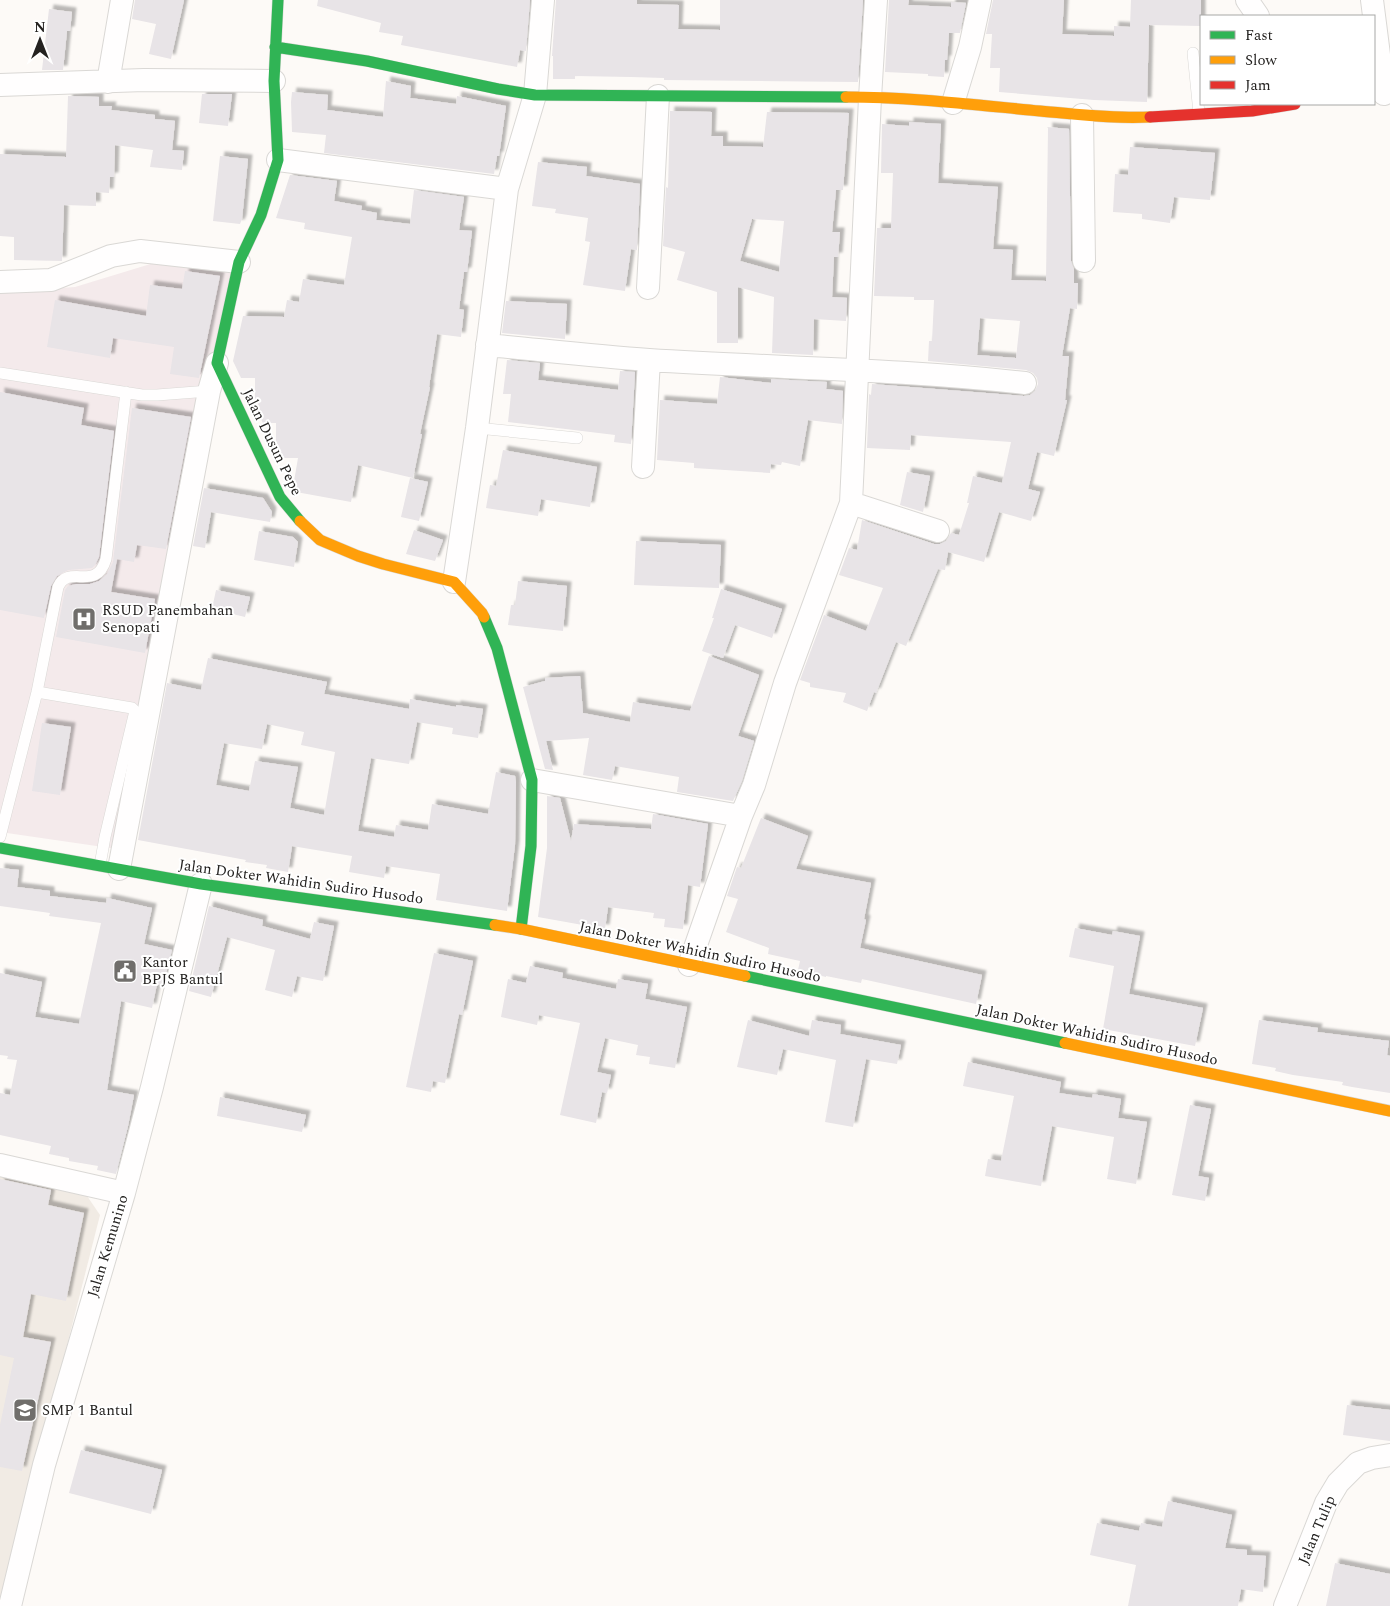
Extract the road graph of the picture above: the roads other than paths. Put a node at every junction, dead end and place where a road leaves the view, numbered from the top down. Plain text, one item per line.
1 (122, 0) edge
2 (278, 0) edge
3 (543, 0) edge
4 (876, 0) edge
5 (980, 0) edge
6 (1247, 0) edge
7 (1372, 0) edge
8 (1257, 15) edge
9 (1374, 15) edge
10 (1375, 28) edge
11 (275, 47) junction
12 (1193, 53) dead end
13 (274, 80) junction
14 (108, 82) junction
15 (0, 85) edge
16 (535, 95) junction
17 (1382, 95) edge
18 (658, 96) junction
19 (870, 98) junction
20 (953, 103) junction
21 (1275, 105) edge
22 (1199, 113) junction
23 (1082, 115) junction
24 (278, 160) junction
25 (507, 189) junction
26 (1084, 261) dead end
27 (239, 262) junction
28 (0, 282) edge
29 (648, 288) dead end
30 (487, 345) junction
31 (649, 360) junction
32 (217, 362) junction
33 (858, 370) junction
34 (0, 373) edge
35 (1025, 383) dead end
36 (210, 391) junction
37 (126, 392) junction
38 (477, 428) junction
39 (577, 438) dead end
40 (643, 467) dead end
41 (851, 503) junction
42 (938, 531) dead end
43 (454, 582) junction
44 (36, 692) junction
45 (532, 780) junction
46 (741, 816) junction
47 (0, 837) edge
48 (0, 848) edge
49 (109, 867) junction
50 (201, 884) junction
51 (521, 929) junction
52 (689, 965) junction
53 (1390, 1111) edge
54 (0, 1165) edge
55 (124, 1193) junction
56 (1390, 1455) edge
57 (10, 1606) edge
58 (1285, 1606) edge

1 - 14 street
2 - 11 street
3 - 16 street
4 - 19 street
5 - 20 street
6 - 8 street
7 - 9 street
10 - 17 street
11 - 13 street
11 - 16 street
12 - 22 lane
13 - 14 street
13 - 24 street
14 - 15 street
16 - 18 street
16 - 25 street
18 - 19 street
18 - 29 street
19 - 20 street
19 - 33 street
20 - 23 street
21 - 22 street
22 - 23 street
23 - 26 street
24 - 25 street
24 - 27 street
25 - 30 street
27 - 28 street
27 - 32 street
30 - 31 street
30 - 38 street
31 - 33 street
31 - 40 street
32 - 36 street
32 - 43 street, Jalan Dusun Pepe
33 - 35 street
33 - 41 street
34 - 37 lane
36 - 37 lane
36 - 49 street
37 - 44 lane
38 - 39 lane
38 - 43 street
41 - 42 street
41 - 46 street
43 - 45 street
44 - 47 lane
44 - 49 lane
45 - 46 street
45 - 51 street
46 - 52 street
48 - 49 street, Jalan Dokter Wahidin Sudiro Husodo
49 - 50 street, Jalan Dokter Wahidin Sudiro Husodo
50 - 51 street, Jalan Dokter Wahidin Sudiro Husodo
50 - 55 street, Jalan Kemunino
51 - 52 street, Jalan Dokter Wahidin Sudiro Husodo
52 - 53 street, Jalan Dokter Wahidin Sudiro Husodo
54 - 55 street
55 - 57 street, Jalan Kemunino
56 - 58 street, Jalan Tulip

